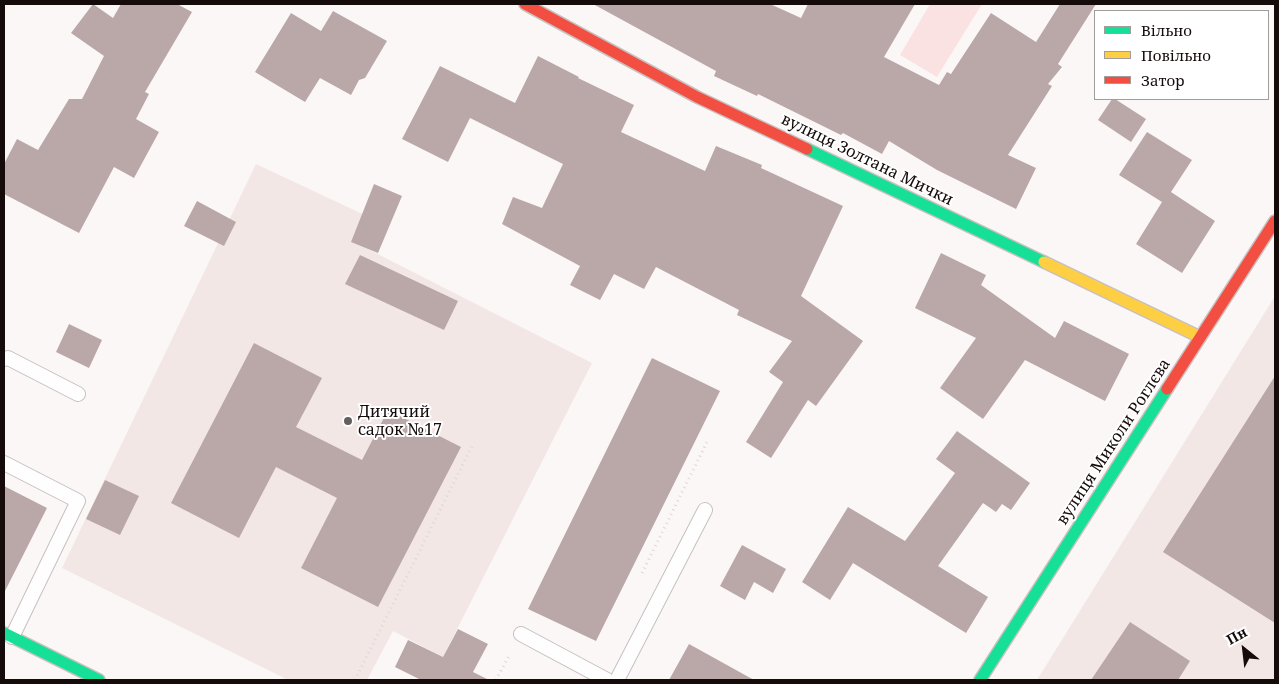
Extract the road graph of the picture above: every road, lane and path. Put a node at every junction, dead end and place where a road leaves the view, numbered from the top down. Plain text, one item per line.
1 (525, 4) edge
2 (1275, 221) edge
3 (1200, 337) junction
4 (4, 359) edge
5 (78, 394) dead end
6 (707, 442) dead end
7 (473, 444) dead end
8 (4, 463) edge
9 (705, 510) dead end
10 (641, 576) dead end
11 (521, 634) joint
12 (8, 635) edge
13 (99, 680) edge
14 (355, 680) edge
15 (496, 680) edge
16 (607, 680) edge
17 (617, 680) edge
18 (980, 680) edge

1 - 3 street, вулиця Золтана Мички
2 - 3 street, вулиця Миколи Роглєва
3 - 18 street, вулиця Миколи Роглєва
4 - 5 lane
6 - 10 path
7 - 14 path
8 - 12 lane
9 - 17 lane
11 - 15 path
11 - 16 lane
12 - 13 street

